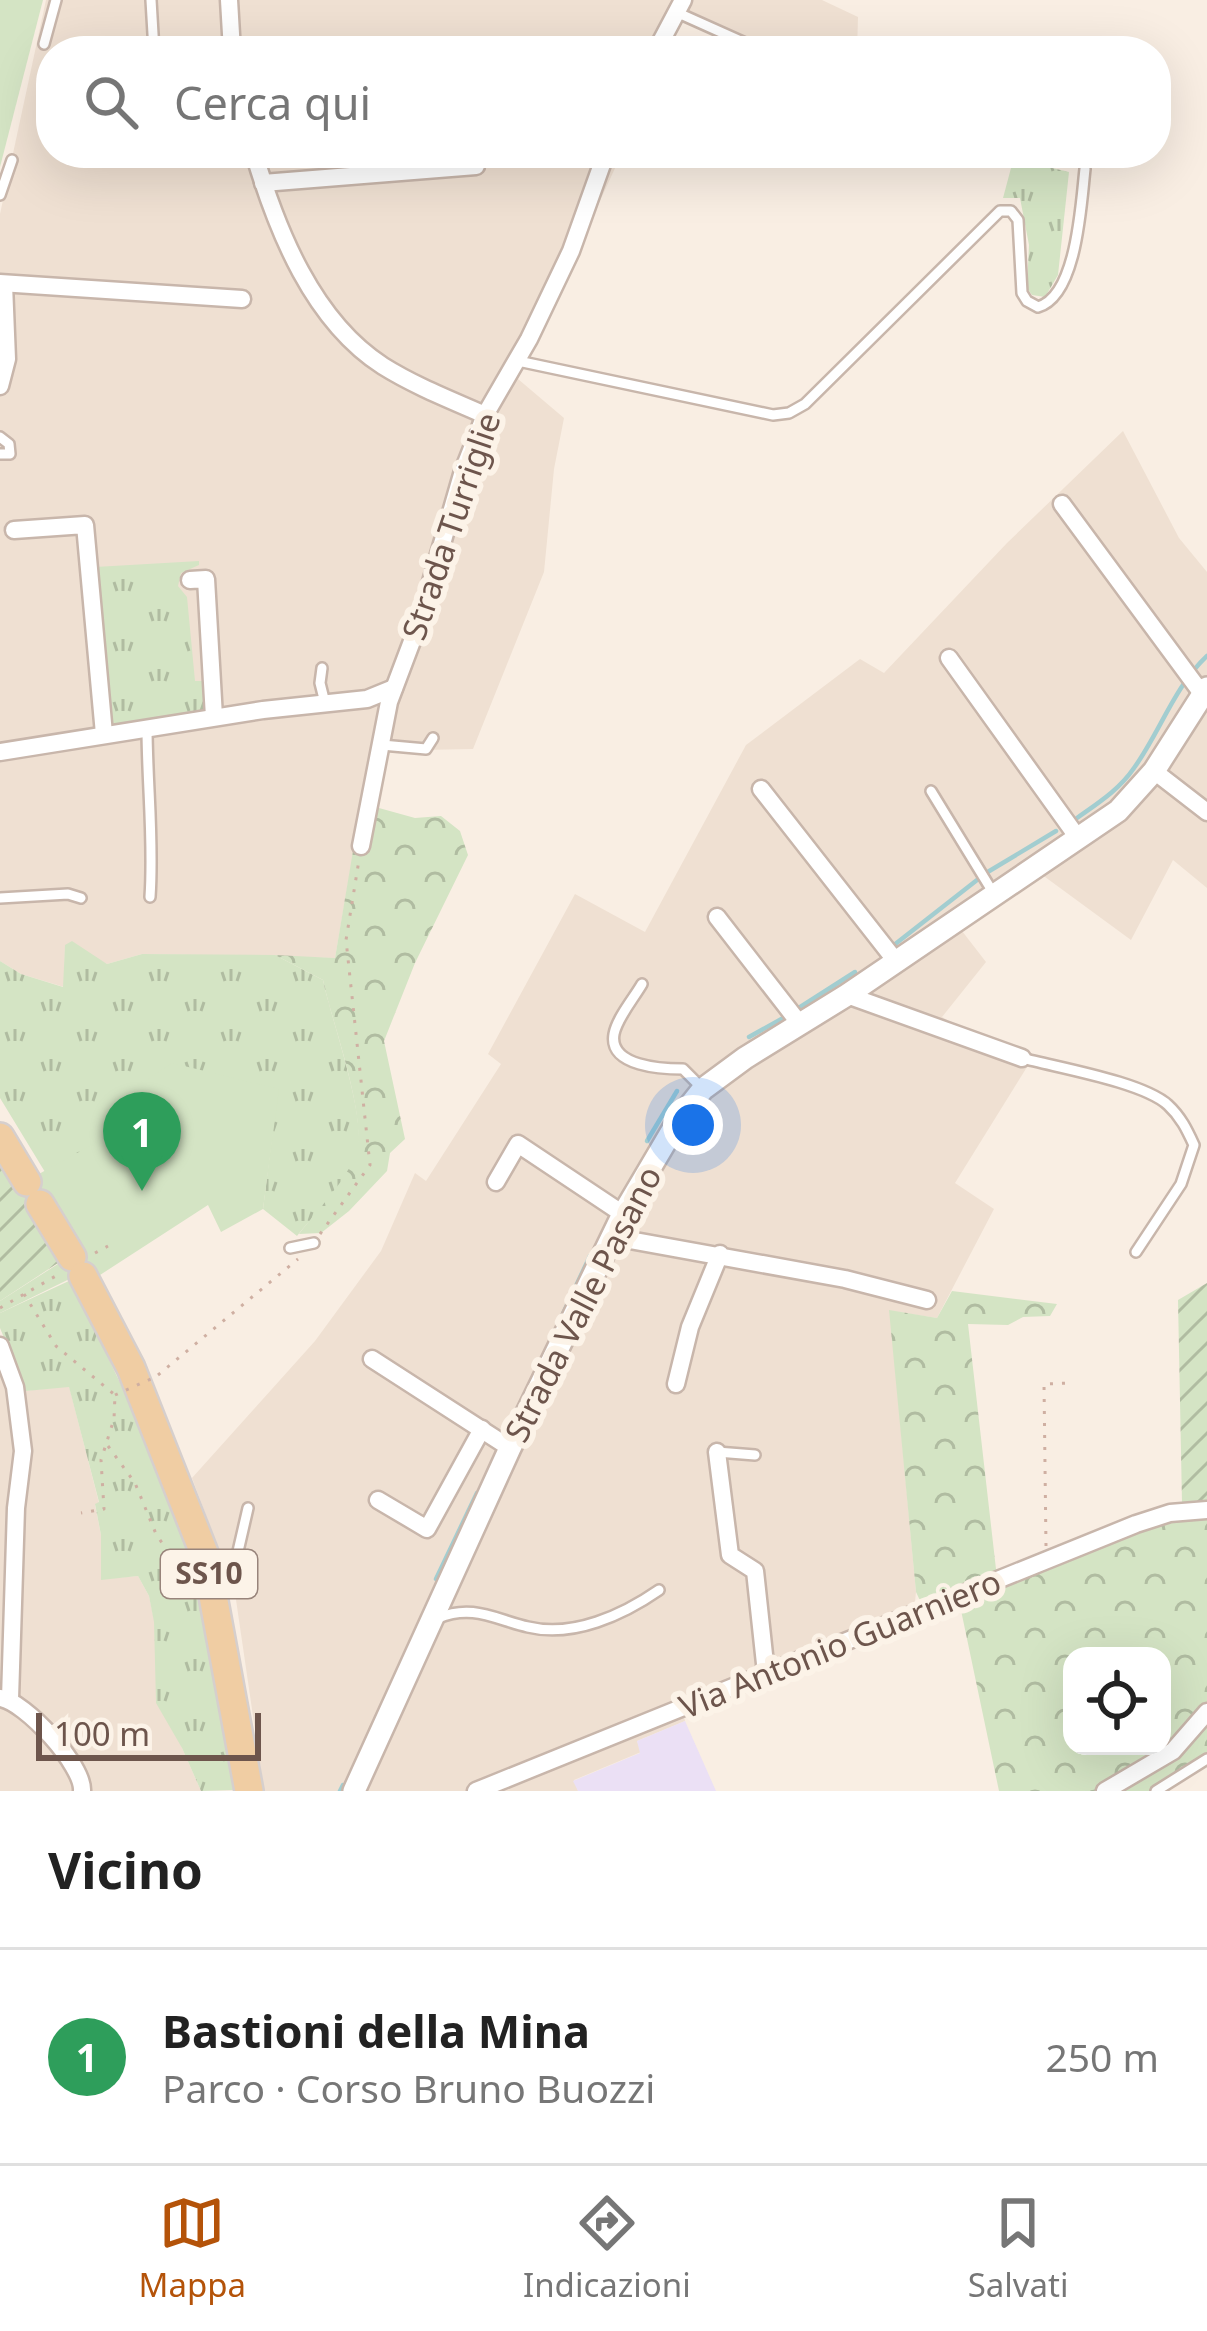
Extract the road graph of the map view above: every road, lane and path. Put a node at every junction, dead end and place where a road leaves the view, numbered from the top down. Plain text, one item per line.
1 (56, 0) edge
2 (151, 0) edge
3 (229, 0) edge
4 (679, 6) edge
5 (46, 36) edge
6 (153, 36) edge
7 (231, 36) edge
8 (664, 36) edge
9 (735, 36) edge
10 (12, 160) dead end
11 (258, 168) edge
12 (451, 168) edge
13 (601, 168) edge
14 (1084, 169) dead end
15 (263, 183) junction
16 (0, 195) edge
17 (2, 283) edge
18 (242, 299) dead end
19 (517, 361) junction
20 (0, 386) edge
21 (485, 415) junction
22 (0, 437) edge
23 (0, 454) edge
24 (1062, 504) dead end
25 (14, 530) dead end
26 (200, 574) dead end
27 (949, 658) dead end
28 (322, 668) dead end
29 (320, 683) junction
30 (304, 686) dead end
31 (394, 688) junction
32 (1201, 688) edge
33 (325, 703) junction
34 (214, 717) junction
35 (147, 727) junction
36 (104, 734) junction
37 (433, 739) dead end
38 (382, 745) junction
39 (0, 752) edge
40 (1154, 771) junction
41 (761, 789) dead end
42 (932, 791) dead end
43 (1207, 812) edge
44 (1078, 838) junction
45 (361, 847) joint
46 (990, 888) junction
47 (151, 897) dead end
48 (0, 898) edge
49 (81, 898) dead end
50 (717, 917) dead end
51 (896, 961) junction
52 (643, 984) dead end
53 (847, 995) junction
54 (794, 1017) junction
55 (1022, 1058) joint
56 (703, 1089) junction
57 (0, 1137) edge
58 (496, 1182) dead end
59 (623, 1214) junction
60 (613, 1237) junction
61 (314, 1243) junction
62 (108, 1246) dead end
63 (290, 1248) dead end
64 (1136, 1252) dead end
65 (720, 1254) junction
66 (77, 1265) junction
67 (24, 1294) junction
68 (927, 1300) dead end
69 (0, 1308) edge
70 (0, 1346) edge
71 (373, 1359) dead end
72 (172, 1365) dead end
73 (153, 1378) dead end
74 (1072, 1383) dead end
75 (676, 1384) dead end
76 (115, 1395) junction
77 (482, 1430) junction
78 (105, 1443) junction
79 (510, 1448) junction
80 (716, 1452) joint
81 (755, 1454) dead end
82 (378, 1501) dead end
83 (248, 1508) dead end
84 (1207, 1510) edge
85 (80, 1514) dead end
86 (8, 1558) edge
87 (1047, 1560) junction
88 (659, 1590) dead end
89 (214, 1597) junction
90 (428, 1622) junction
91 (766, 1672) junction
92 (5, 1698) edge
93 (1207, 1712) edge
94 (1207, 1759) edge
95 (82, 1791) edge
96 (249, 1791) edge
97 (354, 1791) edge
98 (476, 1791) edge
99 (1105, 1791) edge
100 (1156, 1791) edge

1 - 5 lane
2 - 6 lane
3 - 7 street
4 - 8 street
4 - 9 lane
10 - 16 lane
11 - 15 street
12 - 15 street
13 - 19 street, Strada Turriglie
14 - 19 lane
15 - 21 street
17 - 18 street
17 - 20 street
19 - 21 street, Strada Turriglie
21 - 31 street, Strada Turriglie
22 - 23 lane
24 - 32 street
25 - 36 street
26 - 34 street
27 - 44 street
28 - 29 lane
29 - 30 lane
29 - 33 lane
31 - 33 street
31 - 38 street, Strada Turriglie
32 - 40 street, Strada Valle Pasano
33 - 34 street
34 - 35 street
35 - 36 street
35 - 47 lane
36 - 39 street
37 - 38 lane
38 - 45 street, Strada Turriglie
40 - 43 street
40 - 44 street, Strada Valle Pasano
41 - 51 street
42 - 46 lane
44 - 46 street, Strada Valle Pasano
45 - 61 path
46 - 51 street, Strada Valle Pasano
48 - 49 lane
50 - 54 street
51 - 53 street, Strada Valle Pasano
52 - 56 lane
53 - 54 street, Strada Valle Pasano
53 - 55 street
54 - 56 street, Strada Valle Pasano
55 - 64 lane
56 - 59 street, Strada Valle Pasano
57 - 66 main road, SS10
58 - 59 street
59 - 60 street, Strada Valle Pasano
60 - 65 street
60 - 79 street, Strada Valle Pasano
61 - 63 lane
61 - 72 path
62 - 66 path
65 - 68 street
65 - 75 street
66 - 67 path
66 - 89 main road, SS10
67 - 69 path
67 - 76 path
70 - 86 street
71 - 77 street
73 - 76 path, bridge
74 - 87 path
76 - 78 path
77 - 79 street
77 - 82 street
78 - 85 path
78 - 89 path
79 - 90 street, Strada Valle Pasano
80 - 81 lane
80 - 91 street
83 - 89 lane
84 - 87 street, Via Antonio Guarniero
86 - 92 street
87 - 91 street, Via Antonio Guarniero
88 - 90 lane
89 - 96 main road, SS10
90 - 97 street, Strada Valle Pasano
91 - 98 street, Via Antonio Guarniero
92 - 95 street
93 - 99 street
94 - 100 lane

